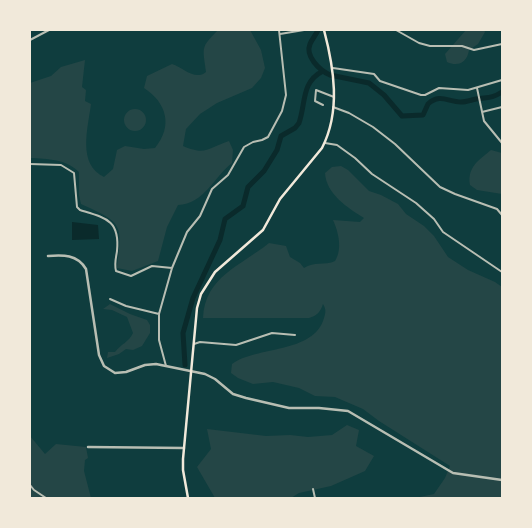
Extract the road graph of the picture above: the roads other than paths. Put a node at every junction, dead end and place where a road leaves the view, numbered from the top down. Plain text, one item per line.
1 (49, 30) edge
2 (279, 30) edge
3 (304, 30) edge
4 (324, 30) edge
5 (396, 30) edge
6 (280, 34) junction
7 (30, 40) edge
8 (502, 44) edge
9 (333, 69) junction
10 (502, 80) edge
11 (478, 88) junction
12 (334, 97) junction
13 (323, 105) dead end
14 (333, 107) junction
15 (502, 108) edge
16 (482, 112) junction
17 (325, 143) junction
18 (502, 143) edge
19 (30, 164) edge
20 (502, 215) edge
21 (48, 256) dead end
22 (172, 268) junction
23 (502, 272) edge
24 (110, 299) dead end
25 (159, 314) junction
26 (295, 335) dead end
27 (194, 344) junction
28 (166, 366) junction
29 (192, 372) junction
30 (88, 447) dead end
31 (184, 448) junction
32 (502, 480) edge
33 (30, 486) edge
34 (313, 489) dead end
35 (46, 498) edge
36 (188, 498) edge
37 (315, 498) edge

1 - 7 street
2 - 6 street
3 - 6 street
4 - 9 main road
5 - 8 street
6 - 22 street
9 - 11 street
9 - 12 main road
10 - 11 street
11 - 16 street
12 - 13 street
12 - 14 main road
14 - 17 main road
14 - 20 street
15 - 16 street
16 - 18 street
17 - 23 street
17 - 27 main road
19 - 22 street
21 - 28 street
22 - 25 street
24 - 25 street
25 - 28 street
26 - 27 street
27 - 29 main road
28 - 29 street
29 - 31 main road
29 - 32 street
30 - 31 street
31 - 36 main road
33 - 35 street
34 - 37 street

